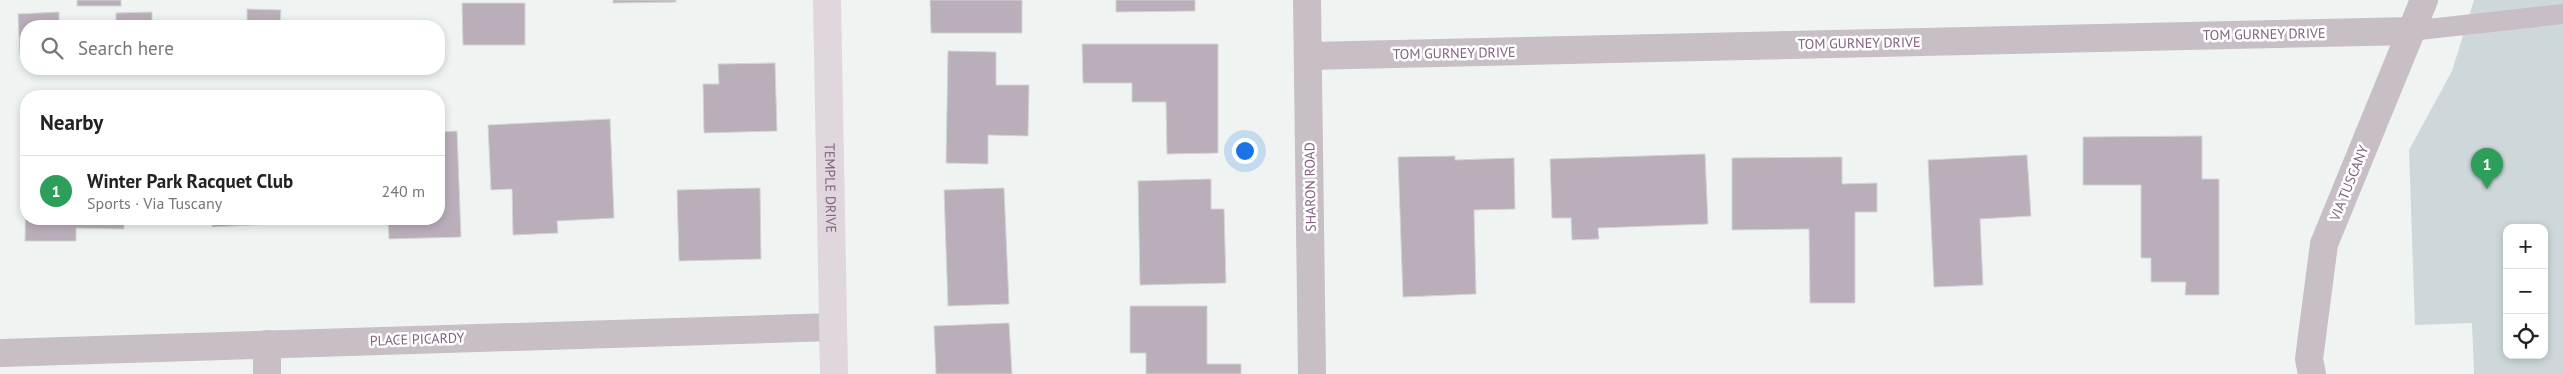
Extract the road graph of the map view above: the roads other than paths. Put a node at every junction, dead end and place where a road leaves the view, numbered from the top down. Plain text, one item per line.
1 (827, 0) edge
2 (1307, 0) edge
3 (2424, 0) edge
4 (2563, 14) edge
5 (2410, 31) junction
6 (1309, 56) junction
7 (834, 326) junction
8 (267, 344) junction
9 (0, 353) edge
10 (267, 374) edge
11 (834, 374) edge
12 (1312, 374) edge
13 (2312, 374) edge

1 - 7 street, TEMPLE DRIVE
2 - 6 street, SHARON ROAD
3 - 5 street, VIA TUSCANY
4 - 5 lane
5 - 6 street, TOM GURNEY DRIVE
5 - 13 street, VIA TUSCANY
6 - 12 street, SHARON ROAD
7 - 8 street, PLACE PICARDY
7 - 11 street, TEMPLE DRIVE
8 - 9 street, PLACE PICARDY
8 - 10 street

